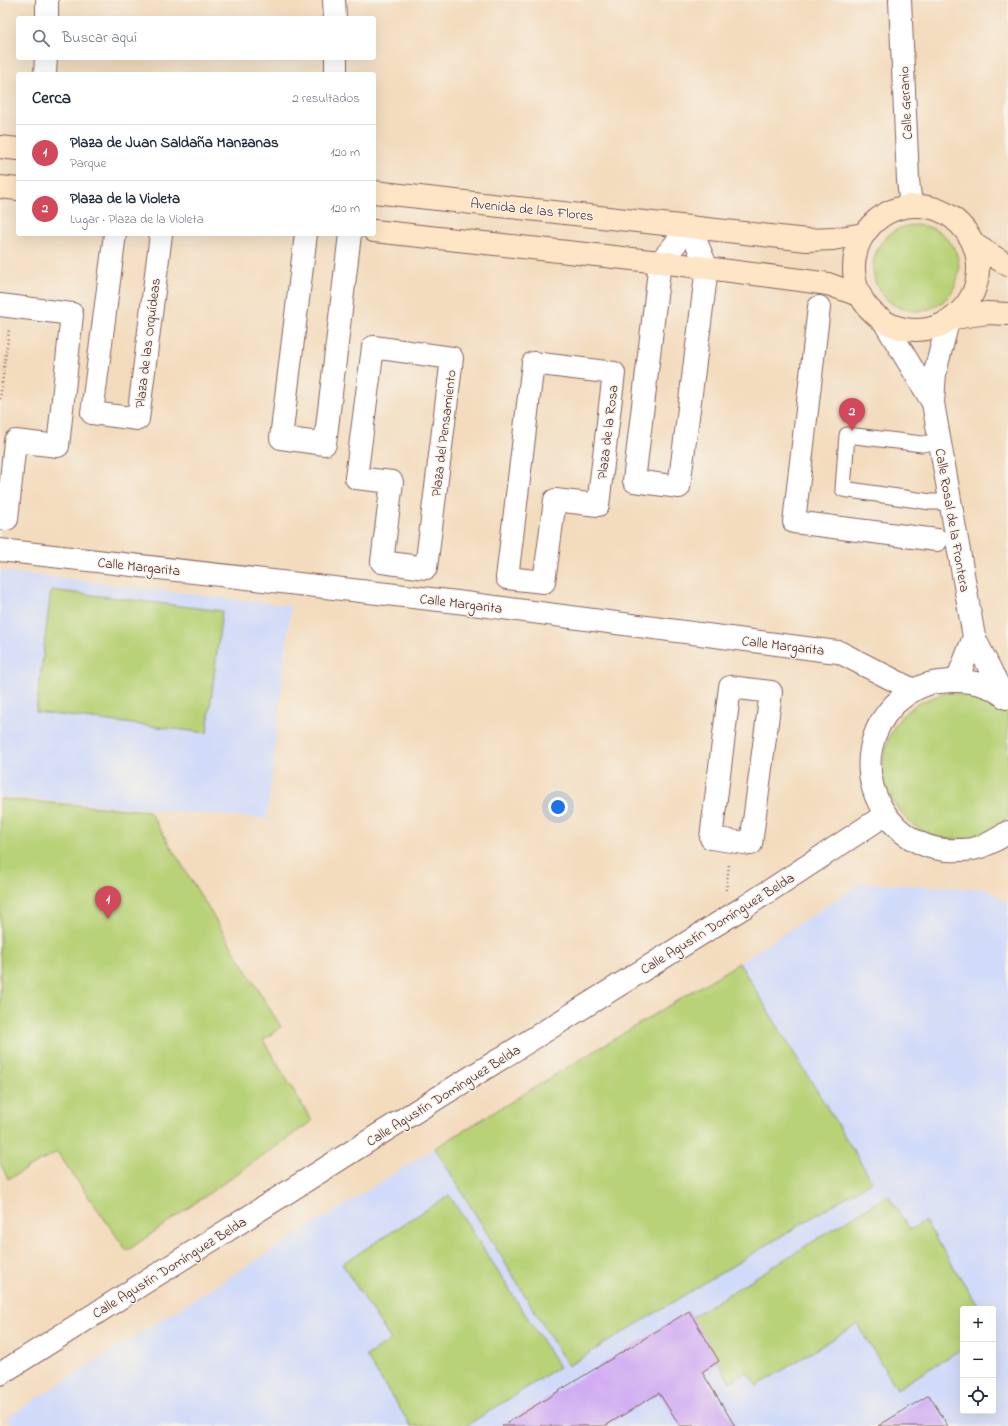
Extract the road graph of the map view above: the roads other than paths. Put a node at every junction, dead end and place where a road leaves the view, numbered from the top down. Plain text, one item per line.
1 (47, 0) edge
2 (334, 0) edge
3 (900, 0) edge
4 (47, 16) edge
5 (335, 16) edge
6 (46, 60) edge
7 (336, 60) edge
8 (45, 72) edge
9 (336, 72) edge
10 (0, 147) edge
11 (16, 149) edge
12 (0, 187) edge
13 (16, 189) edge
14 (376, 192) edge
15 (911, 206) junction
16 (690, 227) junction
17 (376, 231) edge
18 (864, 234) junction
19 (115, 236) edge
20 (161, 236) edge
21 (306, 236) edge
22 (350, 236) edge
23 (974, 244) junction
24 (660, 262) junction
25 (1008, 265) edge
26 (707, 268) junction
27 (861, 296) junction
28 (0, 305) edge
29 (819, 307) dead end
30 (1008, 314) edge
31 (883, 320) junction
32 (951, 320) junction
33 (933, 403) junction
34 (939, 441) junction
35 (949, 502) junction
36 (0, 518) edge
37 (937, 540) dead end
38 (0, 550) edge
39 (426, 568) joint
40 (507, 578) joint
41 (974, 637) junction
42 (957, 680) junction
43 (913, 690) junction
44 (1006, 698) edge
45 (885, 815) junction
46 (1004, 841) edge
47 (751, 844) joint
48 (0, 1374) edge

1 - 4 street
2 - 5 street
3 - 15 street, Calle Geranio
6 - 8 street
7 - 9 street
10 - 11 main road
12 - 13 main road
14 - 16 main road, Avenida de las Flores
15 - 18 main road
15 - 23 main road
16 - 18 main road, Avenida de las Flores
16 - 24 street
16 - 26 street
17 - 24 main road
18 - 27 main road
19 - 20 street, Plaza de las Orquídeas
21 - 22 street
23 - 25 main road
23 - 32 main road
24 - 26 main road
24 - 26 street
26 - 27 main road
27 - 31 main road
28 - 36 street
29 - 37 street
30 - 32 main road
31 - 32 main road
31 - 33 street, Calle Rosal de la Frontera
32 - 33 street, Calle Rosal de la Frontera
33 - 34 street, Calle Rosal de la Frontera
34 - 35 street, Calle Rosal de la Frontera
34 - 35 lane
35 - 41 street, Calle Rosal de la Frontera
38 - 43 street, Calle Margarita
39 - 39 street, Plaza del Pensamiento
40 - 40 street, Plaza de la Rosa
41 - 42 street
41 - 44 street, Calle Rosal de la Frontera
42 - 43 street
42 - 44 street
43 - 45 street
45 - 46 street
45 - 48 street, Calle Agustín Domínguez Belda
47 - 47 street

